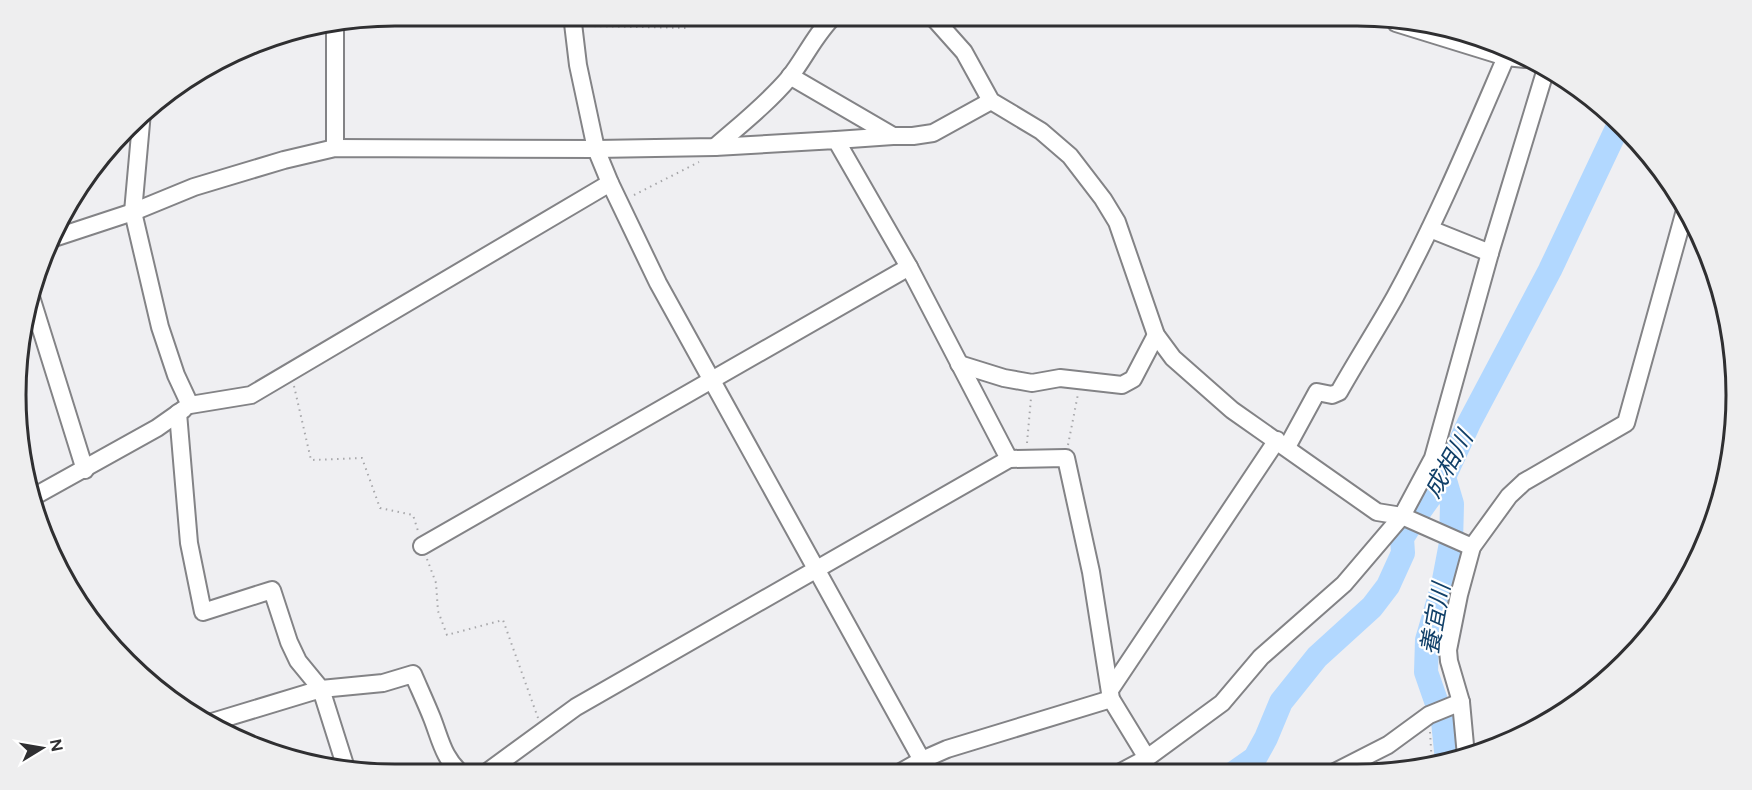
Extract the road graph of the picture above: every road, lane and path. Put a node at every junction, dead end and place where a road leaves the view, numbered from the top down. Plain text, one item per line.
1 (574, 26) edge
2 (645, 26) edge
3 (823, 26) edge
4 (941, 26) edge
5 (687, 28) dead end
6 (335, 31) edge
7 (1429, 33) edge
8 (1502, 56) edge
9 (1506, 57) edge
10 (790, 76) junction
11 (1544, 76) edge
12 (991, 101) junction
13 (141, 127) edge
14 (893, 136) junction
15 (836, 140) junction
16 (715, 147) junction
17 (335, 148) junction
18 (596, 149) junction
19 (610, 183) junction
20 (634, 195) dead end
21 (133, 212) junction
22 (1682, 220) edge
23 (1430, 229) junction
24 (63, 235) edge
25 (1490, 254) junction
26 (909, 267) junction
27 (35, 311) edge
28 (1156, 335) junction
29 (959, 364) junction
30 (711, 379) junction
31 (1080, 380) junction
32 (1032, 383) junction
33 (184, 409) junction
34 (1282, 444) junction
35 (1066, 458) junction
36 (1009, 459) junction
37 (1028, 459) junction
38 (85, 470) junction
39 (39, 494) edge
40 (1402, 516) junction
41 (422, 546) dead end
42 (1472, 547) junction
43 (816, 569) junction
44 (321, 689) junction
45 (1110, 695) junction
46 (1461, 702) junction
47 (1429, 716) junction
48 (219, 720) edge
49 (1466, 748) edge
50 (1431, 756) edge
51 (1147, 758) junction
52 (344, 760) edge
53 (454, 764) edge
54 (498, 764) edge
55 (925, 764) edge
56 (928, 764) edge
57 (1136, 764) edge
58 (1351, 764) edge

1 - 18 street
2 - 5 path
3 - 10 street
4 - 12 street
6 - 17 street
7 - 8 street
9 - 23 street
10 - 14 street
10 - 16 street
11 - 25 street
12 - 14 street
12 - 28 street
13 - 21 street
14 - 15 street
15 - 16 street
15 - 26 street
16 - 18 street
16 - 20 path
17 - 18 street
17 - 21 street
18 - 19 street
19 - 30 street
19 - 33 street
21 - 24 street
21 - 33 street
22 - 42 street
23 - 25 street
23 - 34 street
25 - 40 street
26 - 29 street
26 - 30 street
27 - 38 street
28 - 31 street
28 - 34 street
29 - 32 street
29 - 36 street
30 - 41 street
30 - 43 street
31 - 32 street
31 - 35 path
32 - 37 path
33 - 38 street
33 - 44 street
34 - 40 street
34 - 45 street
35 - 37 street
35 - 45 street
36 - 37 street
36 - 43 street
38 - 39 street
40 - 42 street
40 - 51 street
42 - 46 street
43 - 54 street
43 - 55 street
44 - 48 street
44 - 52 street
44 - 53 street
45 - 51 street
45 - 56 street
46 - 47 street
46 - 49 street
47 - 50 path
47 - 58 street
51 - 57 street

